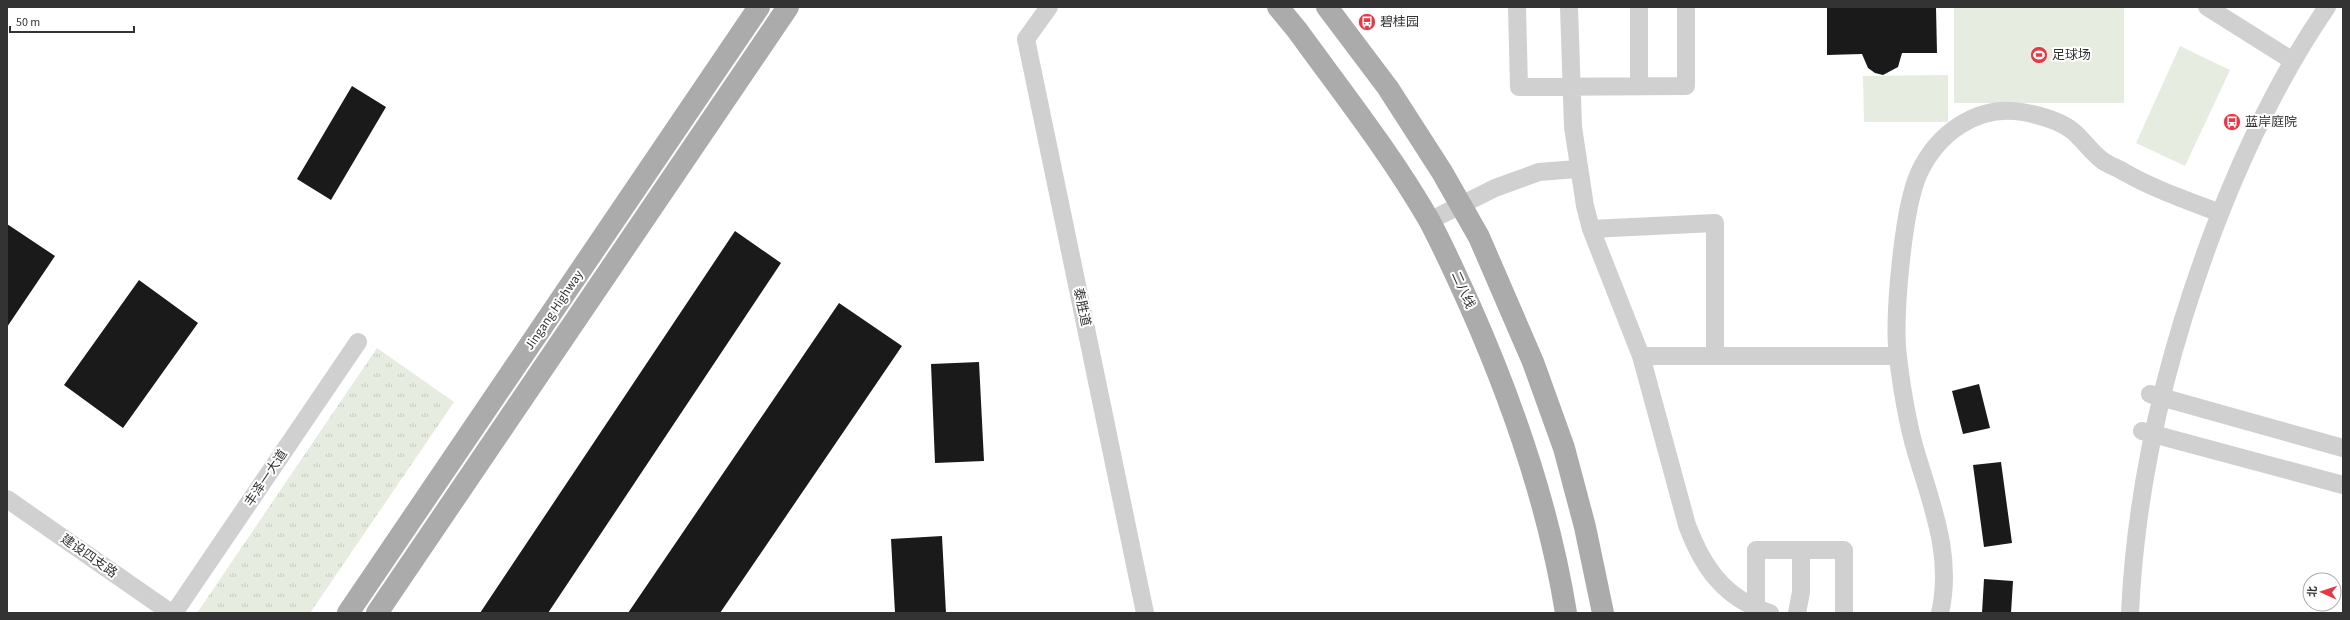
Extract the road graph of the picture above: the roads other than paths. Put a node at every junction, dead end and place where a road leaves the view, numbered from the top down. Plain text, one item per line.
1 (759, 7) edge
2 (788, 7) edge
3 (1049, 7) edge
4 (1278, 7) edge
5 (1327, 7) edge
6 (1517, 7) edge
7 (1570, 7) edge
8 (1639, 7) edge
9 (1686, 7) edge
10 (2207, 7) edge
11 (2316, 7) edge
12 (2327, 7) edge
13 (2289, 58) junction
14 (1639, 86) junction
15 (1572, 87) junction
16 (1578, 169) junction
17 (1462, 204) junction
18 (2215, 211) junction
19 (1429, 221) junction
20 (1591, 230) junction
21 (358, 342) dead end
22 (1641, 356) junction
23 (1716, 356) junction
24 (1898, 356) junction
25 (2156, 395) junction
26 (2148, 432) junction
27 (2343, 448) edge
28 (2343, 485) edge
29 (7, 499) edge
30 (1801, 550) junction
31 (1763, 611) edge
32 (172, 613) edge
33 (348, 613) edge
34 (377, 613) edge
35 (1145, 613) edge
36 (1566, 613) edge
37 (1603, 613) edge
38 (1797, 613) edge
39 (1844, 613) edge
40 (1940, 613) edge
41 (2120, 613) edge
42 (2130, 613) edge

1 - 33 main road, Jingang Highway
2 - 34 main road, Jingang Highway
3 - 35 street, 泰胜道
4 - 19 main road, 二八线
5 - 17 main road
6 - 15 street
7 - 15 street
8 - 14 street
9 - 14 street
10 - 13 street
11 - 13 street
12 - 13 street
13 - 18 street
14 - 15 street
15 - 16 street
16 - 17 street
16 - 20 street
17 - 19 street
17 - 37 main road
18 - 24 street
18 - 25 street
19 - 36 main road, 二八线
20 - 22 street
20 - 23 street
21 - 32 street, 丰泽一大道
22 - 23 street
22 - 31 street
23 - 24 street
24 - 40 street
25 - 26 street
25 - 27 street
26 - 28 street
26 - 41 street
26 - 42 street
29 - 32 street, 建设四支路
30 - 31 street
30 - 38 street
30 - 39 street

